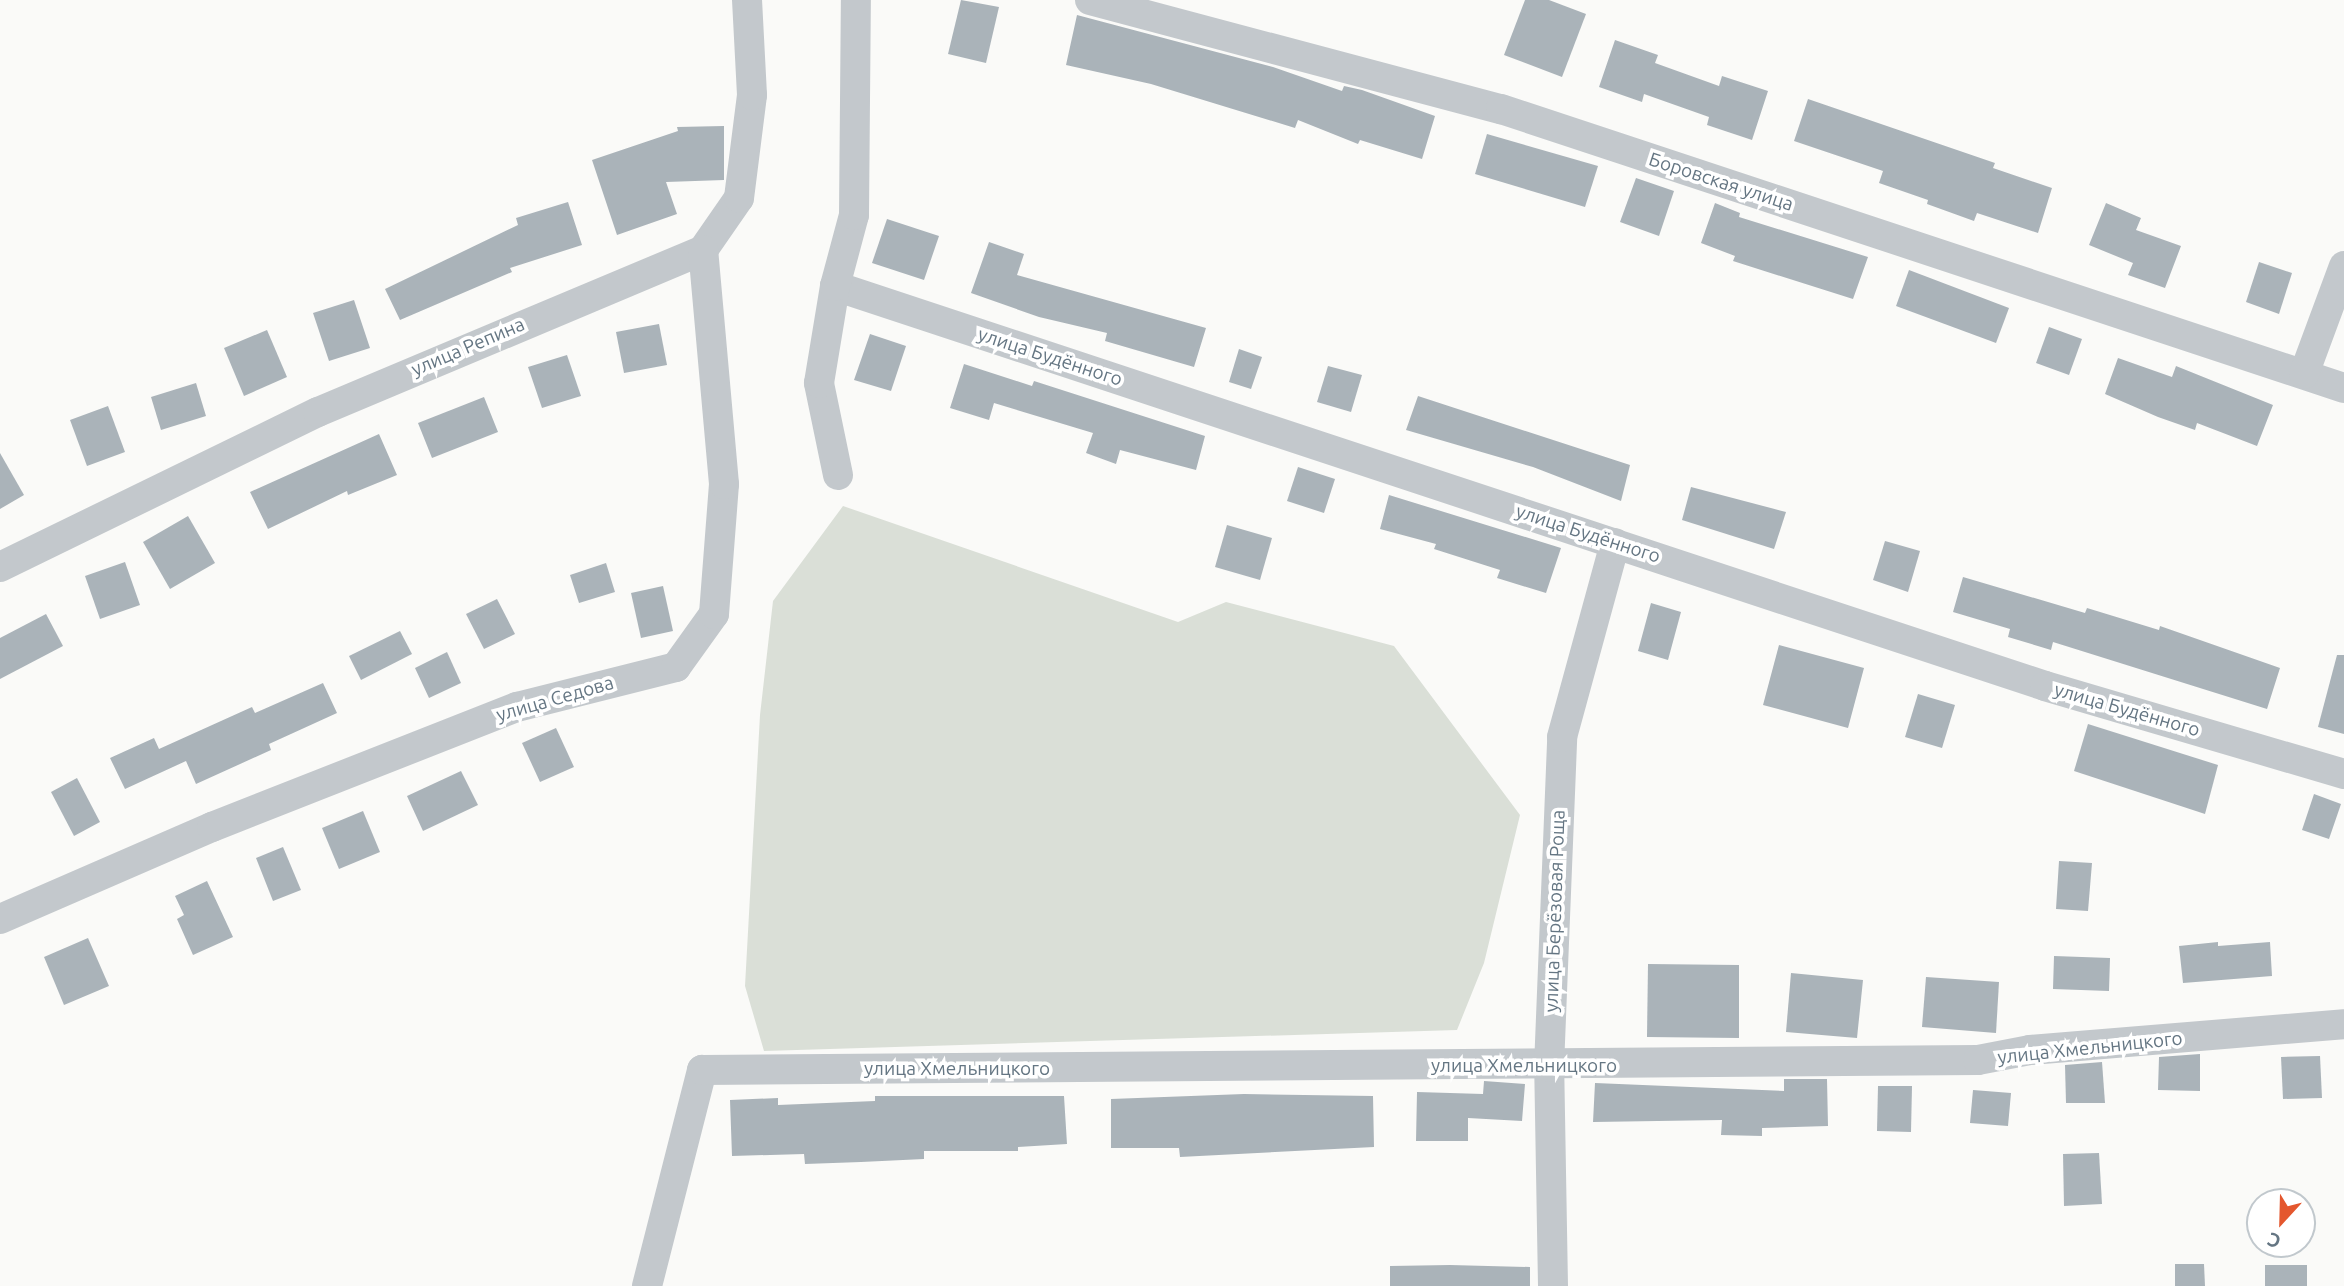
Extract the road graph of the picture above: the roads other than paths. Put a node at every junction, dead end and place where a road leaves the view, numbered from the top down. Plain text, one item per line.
1 (747, 0) edge
2 (856, 0) edge
3 (1090, 0) edge
4 (703, 250) junction
5 (2344, 266) edge
6 (835, 286) junction
7 (2304, 374) junction
8 (2344, 388) edge
9 (838, 475) dead end
10 (1615, 543) junction
11 (0, 566) edge
12 (2344, 774) edge
13 (0, 919) edge
14 (2344, 1024) edge
15 (1549, 1067) junction
16 (647, 1286) edge
17 (1553, 1286) edge

1 - 4 street
2 - 6 street
3 - 7 street, Боровская улица
4 - 11 street, улица Репина
4 - 13 street, улица Седова
5 - 7 street
6 - 9 street
6 - 10 street, улица Будённого
7 - 8 street, Боровская улица
10 - 12 street, улица Будённого
10 - 15 street, улица Берёзовая Роща
14 - 15 street, улица Хмельницкого
15 - 16 street, улица Хмельницкого
15 - 17 street, улица Берёзовая Роща

